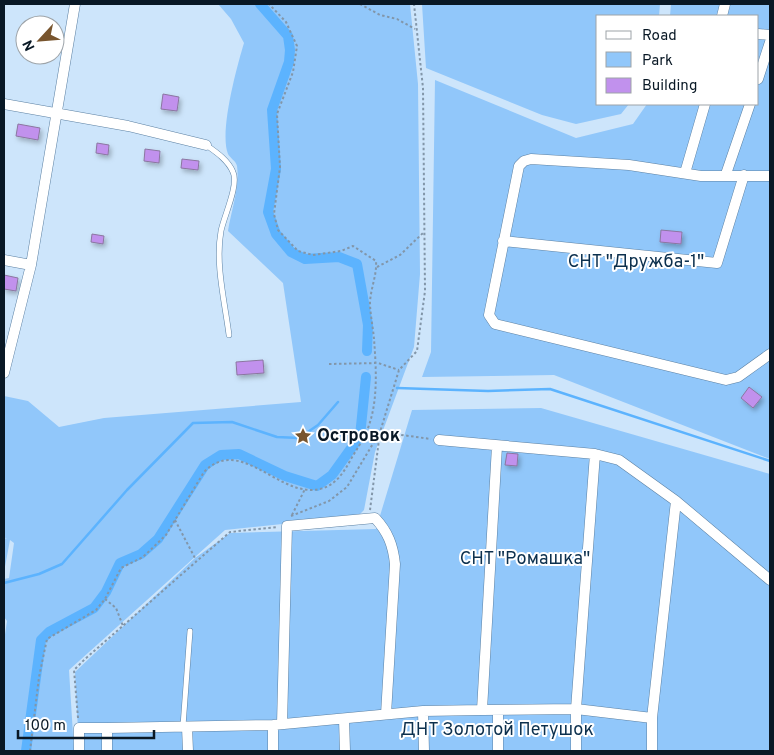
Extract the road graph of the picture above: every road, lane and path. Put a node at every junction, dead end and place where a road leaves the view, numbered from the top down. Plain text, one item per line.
1 (75, 4) edge
2 (269, 4) edge
3 (360, 4) edge
4 (414, 4) edge
5 (415, 29) junction
6 (770, 42) edge
7 (759, 76) edge
8 (4, 104) edge
9 (705, 105) edge
10 (750, 105) edge
11 (56, 112) junction
12 (206, 144) joint
13 (685, 173) junction
14 (726, 174) junction
15 (744, 175) junction
16 (770, 176) edge
17 (424, 232) junction
18 (504, 241) junction
19 (4, 260) edge
20 (31, 266) junction
21 (377, 266) junction
22 (228, 336) dead end
23 (770, 354) edge
24 (375, 363) junction
25 (329, 364) dead end
26 (399, 370) junction
27 (4, 373) edge
28 (380, 432) junction
29 (439, 440) joint
30 (497, 446) junction
31 (595, 454) junction
32 (305, 489) junction
33 (676, 501) junction
34 (292, 514) junction
35 (175, 519) junction
36 (370, 519) junction
37 (287, 526) junction
38 (196, 560) junction
39 (770, 580) edge
40 (105, 600) junction
41 (123, 626) junction
42 (190, 631) dead end
43 (576, 709) junction
44 (482, 710) junction
45 (498, 710) junction
46 (423, 711) junction
47 (386, 714) junction
48 (652, 718) junction
49 (344, 719) junction
50 (277, 724) junction
51 (185, 727) junction
52 (79, 728) junction
53 (107, 728) junction
54 (30, 751) edge
55 (79, 751) edge
56 (108, 751) edge
57 (188, 751) edge
58 (273, 751) edge
59 (345, 751) edge
60 (424, 751) edge
61 (498, 751) edge
62 (576, 751) edge
63 (652, 751) edge

1 - 11 street
2 - 21 path
3 - 5 path
4 - 5 path
5 - 17 path
6 - 7 street
8 - 11 street
9 - 13 street
10 - 14 street
11 - 12 street
11 - 20 street
12 - 22 lane
13 - 14 street
13 - 18 street
14 - 15 street
15 - 16 street
15 - 18 street
17 - 21 path
17 - 26 path
18 - 23 street
19 - 20 street
20 - 27 street
21 - 24 path
24 - 25 path
24 - 26 path
24 - 32 path
26 - 28 path
28 - 29 path
28 - 34 path
28 - 36 path
29 - 30 street
30 - 31 street
30 - 44 street
31 - 33 street
31 - 43 street
32 - 34 path
32 - 35 path
33 - 39 street
33 - 48 street
34 - 37 path
35 - 38 path
35 - 40 path
36 - 37 street
36 - 47 street
37 - 38 path
37 - 50 street
38 - 41 path
40 - 41 path
40 - 54 path
41 - 52 path
42 - 51 lane
43 - 45 street
43 - 48 street
43 - 62 street
44 - 45 street
44 - 46 street
45 - 61 street
46 - 47 street
46 - 60 street
47 - 49 street
48 - 63 street
49 - 50 street
49 - 59 street
50 - 51 street
50 - 58 street
51 - 53 street
51 - 57 street
52 - 53 street
52 - 55 street
53 - 56 street

